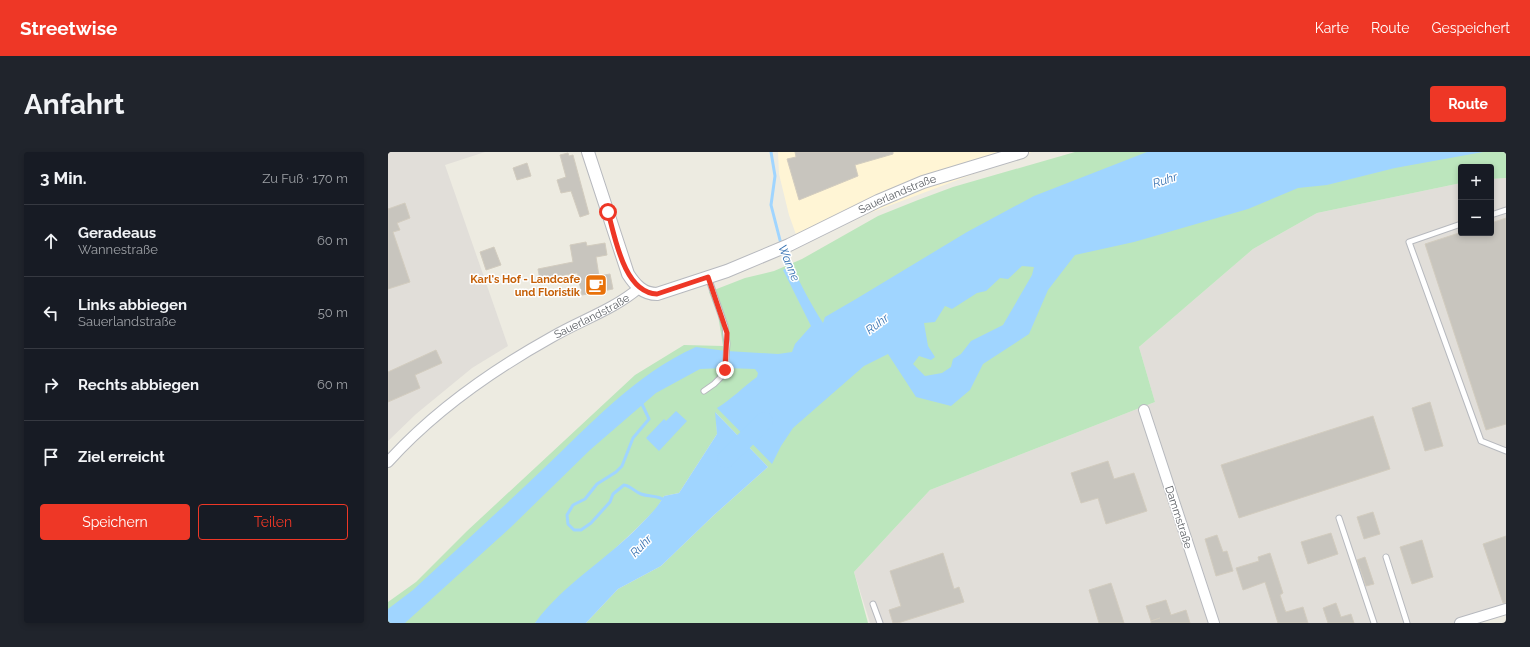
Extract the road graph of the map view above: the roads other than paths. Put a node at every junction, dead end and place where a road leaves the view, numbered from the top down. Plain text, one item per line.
1 (588, 152) edge
2 (1022, 152) edge
3 (1506, 210) edge
4 (1494, 214) edge
5 (1458, 225) edge
6 (708, 277) junction
7 (639, 288) junction
8 (704, 391) dead end
9 (1144, 410) dead end
10 (1506, 450) edge
11 (388, 462) edge
12 (1339, 518) dead end
13 (1386, 557) dead end
14 (873, 604) dead end
15 (1506, 608) edge
16 (880, 623) edge
17 (1214, 623) edge
18 (1374, 623) edge
19 (1407, 623) edge
20 (1460, 623) edge

1 - 7 street
2 - 6 street, Sauerlandstraße
3 - 4 lane
5 - 10 lane
6 - 7 street, Sauerlandstraße
6 - 8 lane
7 - 11 street, Sauerlandstraße
9 - 17 street, Dammstraße
12 - 18 lane
13 - 19 lane
14 - 16 lane
15 - 20 street

